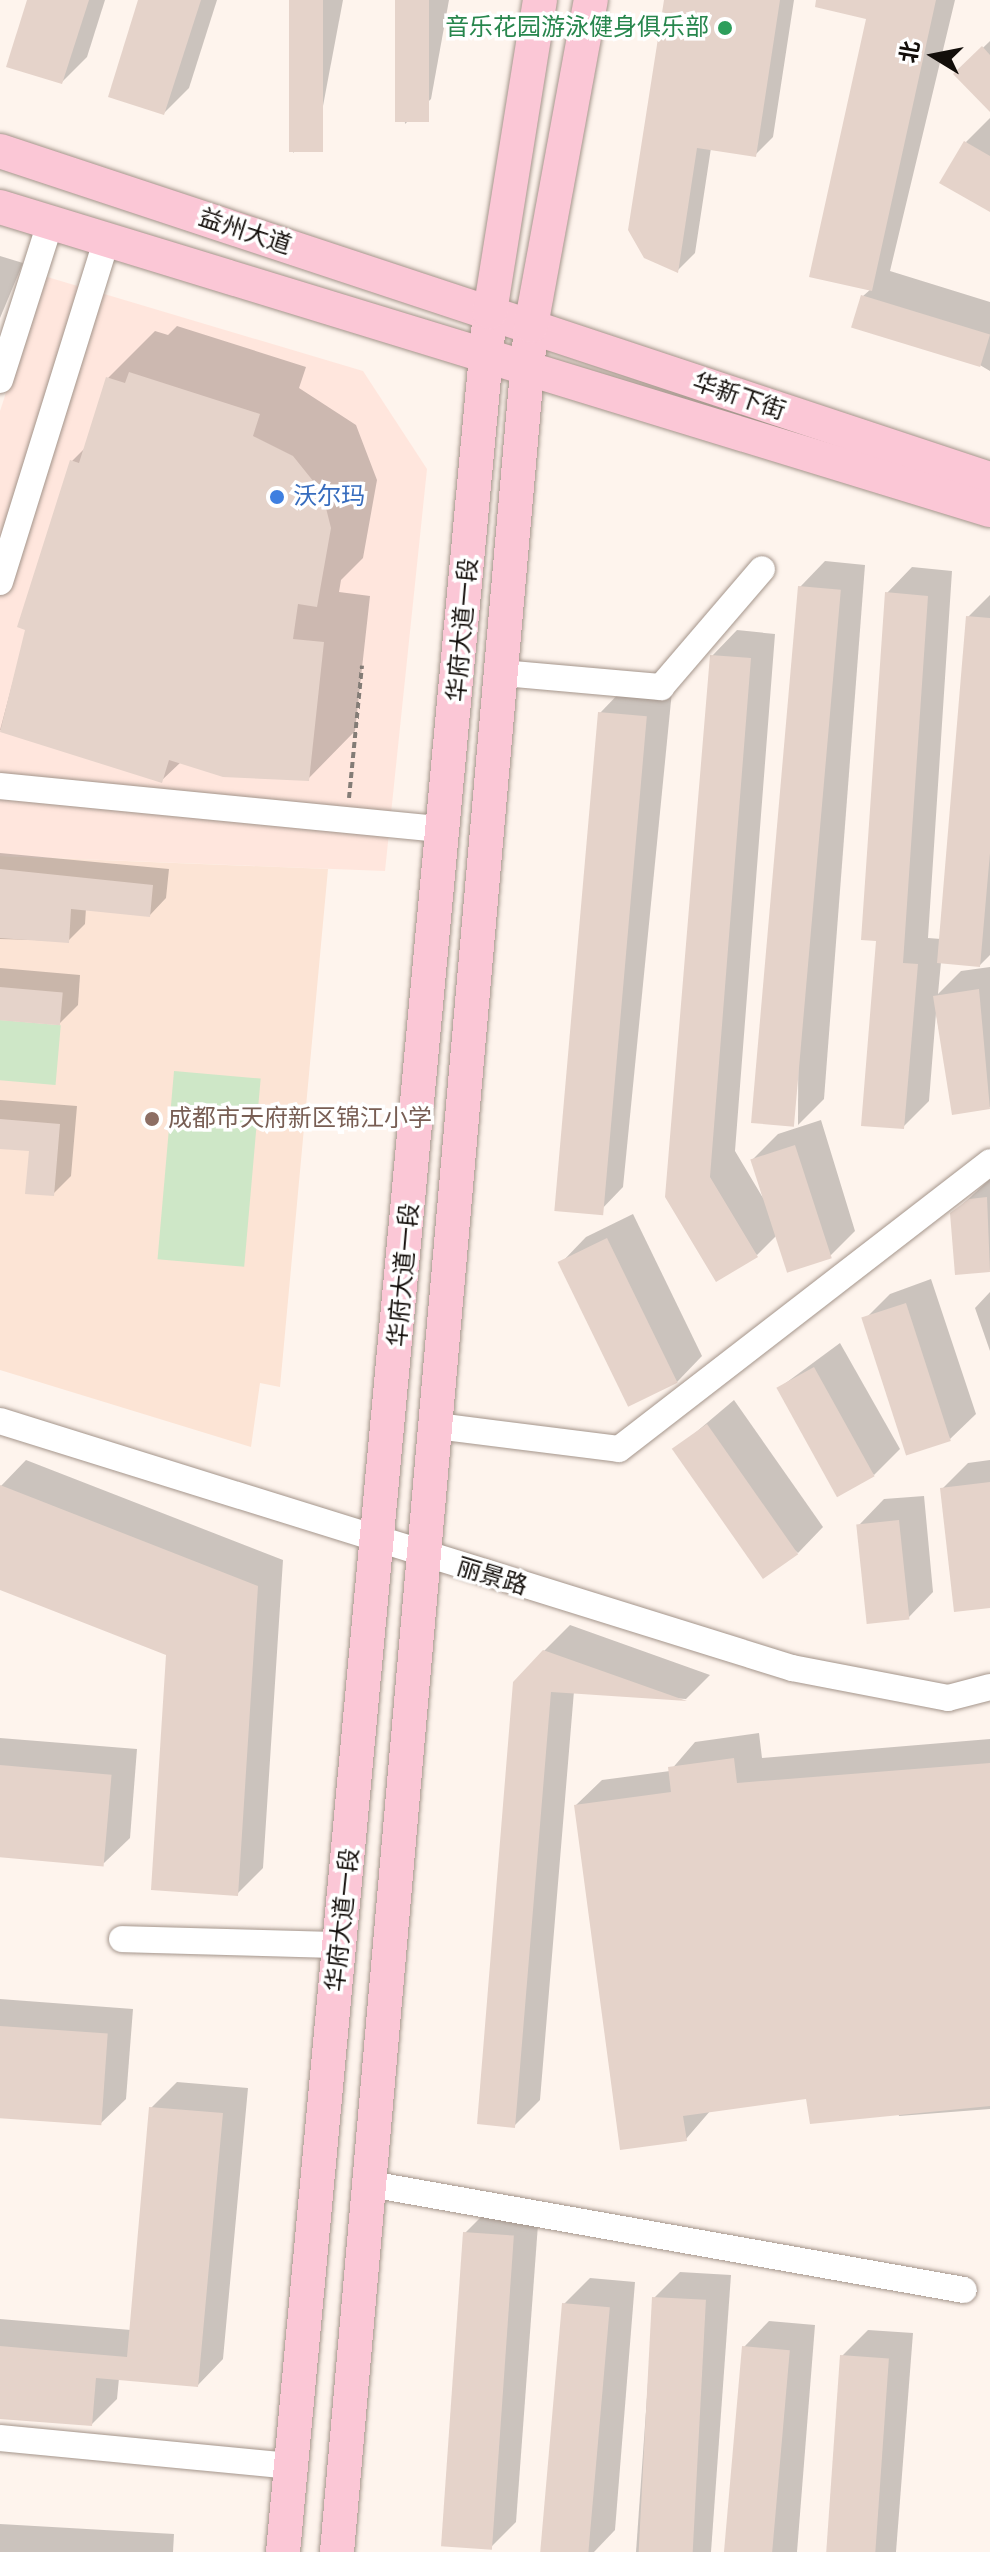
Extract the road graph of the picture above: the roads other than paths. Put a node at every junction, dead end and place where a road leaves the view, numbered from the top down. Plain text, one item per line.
1 (540, 0) edge
2 (591, 0) edge
3 (0, 151) edge
4 (0, 207) edge
5 (50, 223) junction
6 (107, 238) junction
7 (490, 312) junction
8 (531, 326) junction
9 (5, 350) edge
10 (487, 356) junction
11 (529, 368) junction
12 (0, 380) edge
13 (990, 479) edge
14 (990, 510) edge
15 (762, 569) dead end
16 (0, 582) edge
17 (503, 673) junction
18 (0, 786) edge
19 (445, 830) junction
20 (990, 1162) edge
21 (0, 1421) edge
22 (437, 1426) junction
23 (380, 1542) junction
24 (423, 1556) junction
25 (990, 1687) edge
26 (122, 1939) dead end
27 (340, 1945) junction
28 (370, 2184) junction
29 (964, 2290) dead end
30 (0, 2438) edge
31 (290, 2466) junction
32 (283, 2552) edge
33 (337, 2552) edge

1 - 7 main road, 华府大道一段
2 - 8 main road
3 - 7 main road, 益州大道
4 - 5 main road, 益州大道
5 - 6 main road, 益州大道
5 - 9 street
6 - 10 main road, 益州大道
6 - 16 street
7 - 8 main road, 华新下街
7 - 10 main road, 华府大道一段
8 - 11 main road
8 - 13 main road, 华新下街
9 - 12 street
10 - 11 main road, 益州大道
10 - 19 main road, 华府大道一段
11 - 14 main road, 益州大道
11 - 17 main road
15 - 17 street
17 - 22 main road
18 - 19 street
19 - 23 main road, 华府大道一段
20 - 22 street
21 - 23 street, 丽景路
22 - 24 main road
23 - 24 street, 丽景路
23 - 27 main road, 华府大道一段
24 - 25 street, 丽景路
24 - 28 main road
26 - 27 street
27 - 31 main road, 华府大道一段
28 - 29 street
28 - 33 main road
30 - 31 street
31 - 32 main road, 华府大道一段

